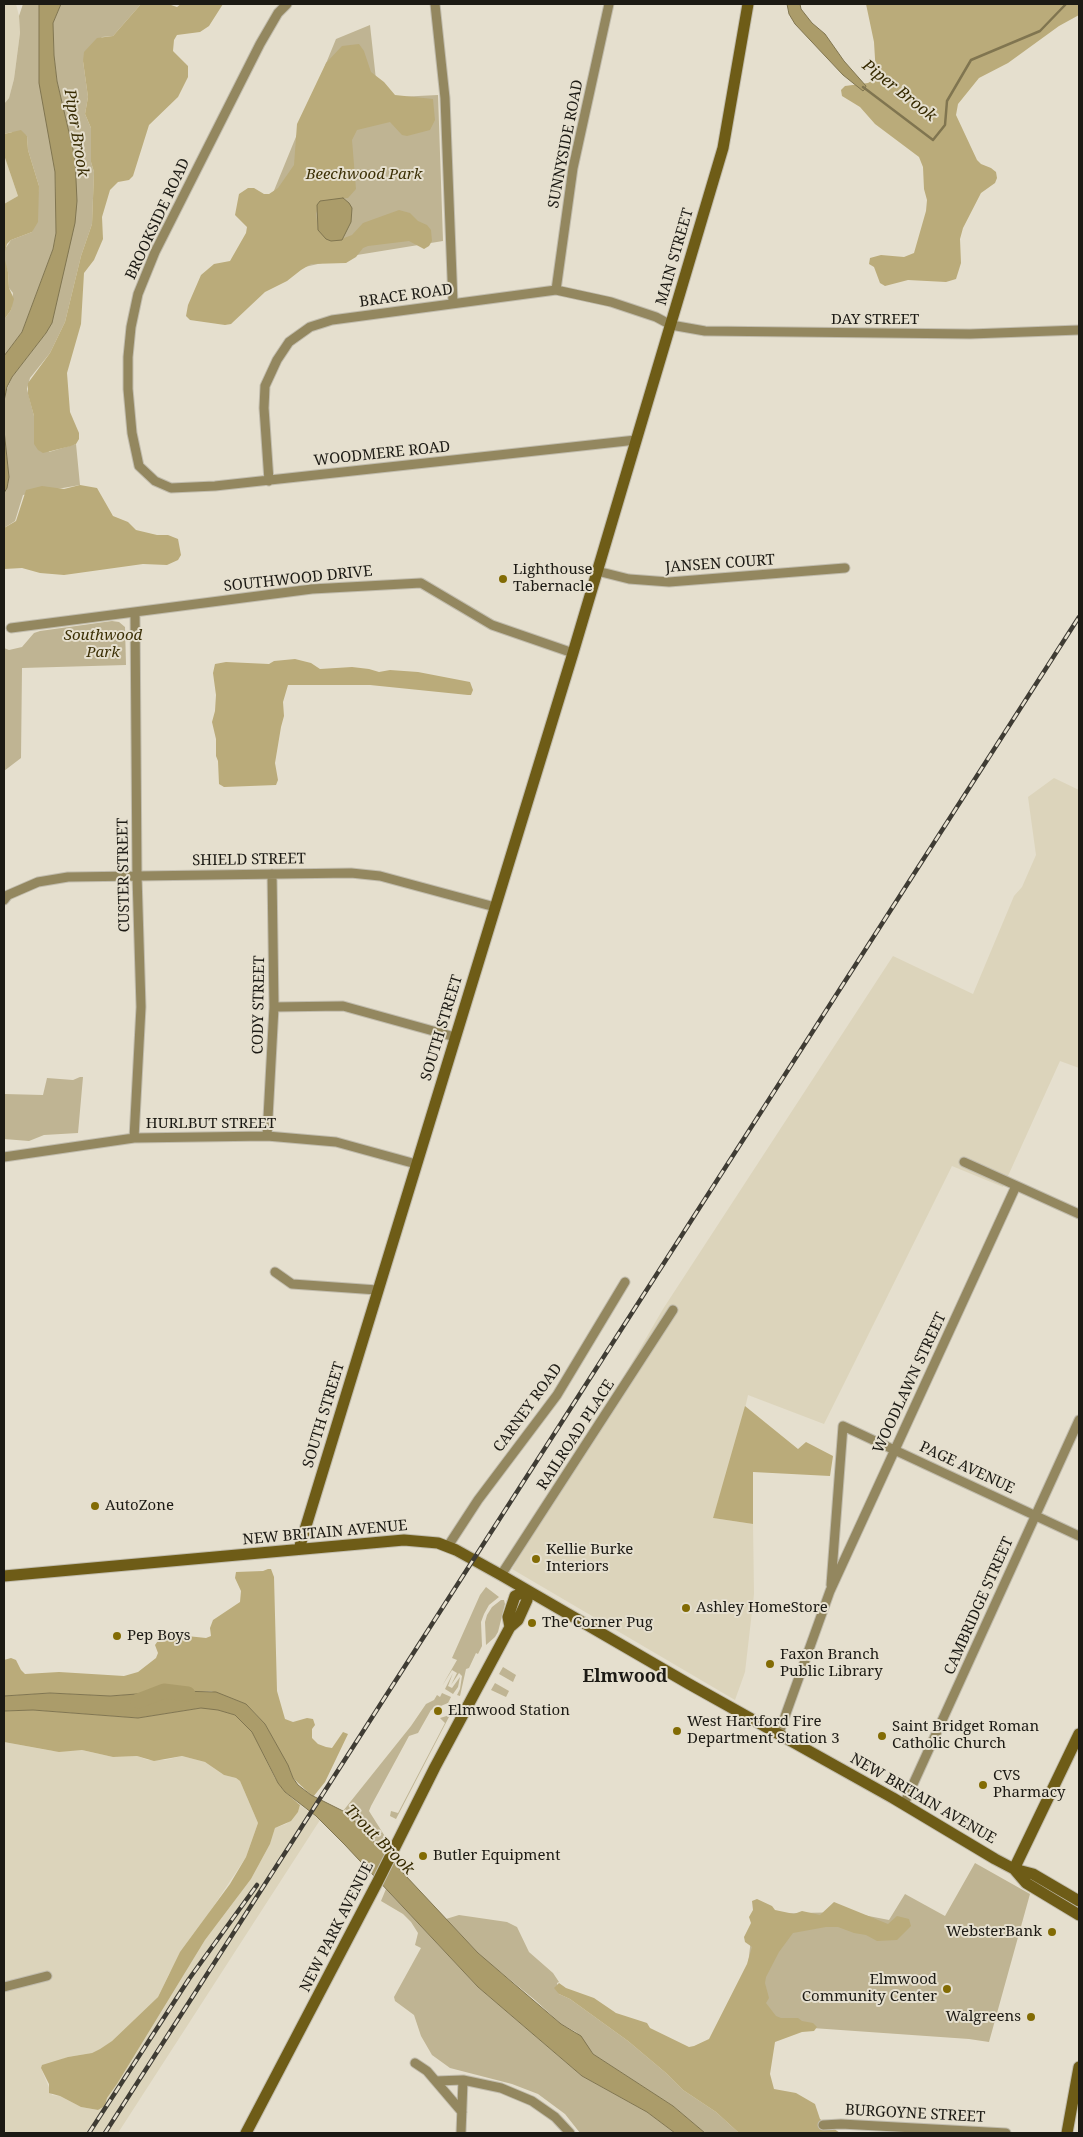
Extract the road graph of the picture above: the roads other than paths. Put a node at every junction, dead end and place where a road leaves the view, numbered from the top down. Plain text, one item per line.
1 (287, 4) edge
2 (435, 4) edge
3 (609, 4) edge
4 (748, 4) edge
5 (556, 290) junction
6 (453, 303) junction
7 (671, 325) junction
8 (1079, 330) edge
9 (636, 440) junction
10 (139, 466) joint
11 (269, 481) junction
12 (614, 515) joint
13 (845, 568) dead end
14 (597, 571) junction
15 (135, 612) junction
16 (11, 628) dead end
17 (573, 654) junction
18 (272, 874) junction
19 (137, 876) junction
20 (4, 900) edge
21 (495, 907) junction
22 (274, 1007) junction
23 (455, 1037) junction
24 (267, 1136) junction
25 (134, 1138) junction
26 (4, 1157) edge
27 (964, 1162) dead end
28 (416, 1164) junction
29 (1016, 1186) junction
30 (1079, 1214) edge
31 (274, 1272) dead end
32 (625, 1282) dead end
33 (377, 1290) junction
34 (673, 1310) dead end
35 (1079, 1420) edge
36 (843, 1426) joint
37 (894, 1450) junction
38 (1036, 1515) junction
39 (1079, 1536) edge
40 (448, 1546) junction
41 (299, 1549) junction
42 (501, 1575) junction
43 (4, 1576) edge
44 (526, 1591) junction
45 (830, 1591) junction
46 (779, 1733) junction
47 (1079, 1734) edge
48 (904, 1804) junction
49 (1014, 1869) junction
50 (1079, 1901) edge
51 (1079, 1915) edge
52 (47, 1976) dead end
53 (4, 1987) edge
54 (415, 2063) dead end
55 (1079, 2068) edge
56 (463, 2080) junction
57 (436, 2081) junction
58 (462, 2112) junction
59 (823, 2126) dead end
60 (246, 2133) edge
61 (461, 2133) edge
62 (570, 2133) edge
63 (1006, 2133) edge
64 (1067, 2133) edge

1 - 10 street, BROOKSIDE ROAD
2 - 6 street
3 - 5 street, SUNNYSIDE ROAD
4 - 7 main road, MAIN STREET
5 - 6 street, BRACE ROAD
5 - 7 street, BRACE ROAD
6 - 11 street, BRACE ROAD
7 - 8 street, DAY STREET
7 - 9 main road, MAIN STREET
9 - 11 street, WOODMERE ROAD
9 - 12 main road, MAIN STREET
10 - 11 street, WOODMERE ROAD
12 - 14 main road, SOUTH STREET
13 - 14 street, JANSEN COURT
14 - 17 main road, SOUTH STREET
15 - 16 street, SOUTHWOOD DRIVE
15 - 17 street, SOUTHWOOD DRIVE
15 - 19 street, CUSTER STREET
17 - 21 main road, SOUTH STREET
18 - 19 street, SHIELD STREET
18 - 21 street, SHIELD STREET
18 - 22 street, CODY STREET
19 - 20 street, SHIELD STREET
19 - 25 street, CUSTER STREET
21 - 23 main road, SOUTH STREET
22 - 23 street
22 - 24 street, CODY STREET
23 - 28 main road, SOUTH STREET
24 - 25 street, HURLBUT STREET
24 - 28 street, HURLBUT STREET
25 - 26 street, HURLBUT STREET
27 - 29 street
28 - 33 main road, SOUTH STREET
29 - 30 street
29 - 37 street, WOODLAWN STREET
31 - 33 street
32 - 40 street, CARNEY ROAD
33 - 41 main road, SOUTH STREET
34 - 42 street, RAILROAD PLACE
35 - 38 street, CAMBRIDGE STREET
36 - 37 street, PAGE AVENUE
36 - 45 street, WOODLAWN STREET
37 - 38 street, PAGE AVENUE
37 - 45 street, WOODLAWN STREET
38 - 39 street, PAGE AVENUE
38 - 48 street, CAMBRIDGE STREET
40 - 41 main road, NEW BRITAIN AVENUE
40 - 42 main road, NEW BRITAIN AVENUE
41 - 43 main road, NEW BRITAIN AVENUE
42 - 44 main road, NEW BRITAIN AVENUE
44 - 46 main road, NEW BRITAIN AVENUE
44 - 60 main road, NEW PARK AVENUE
45 - 46 street, WOODLAWN STREET
46 - 48 main road, NEW BRITAIN AVENUE
47 - 49 main road
48 - 49 main road, NEW BRITAIN AVENUE
49 - 50 main road, NEW BRITAIN AVENUE
49 - 51 main road, NEW BRITAIN AVENUE
52 - 53 street
54 - 57 street
55 - 64 main road
56 - 57 street
56 - 58 street
56 - 62 street
57 - 58 street
58 - 61 street
59 - 63 street, BURGOYNE STREET

